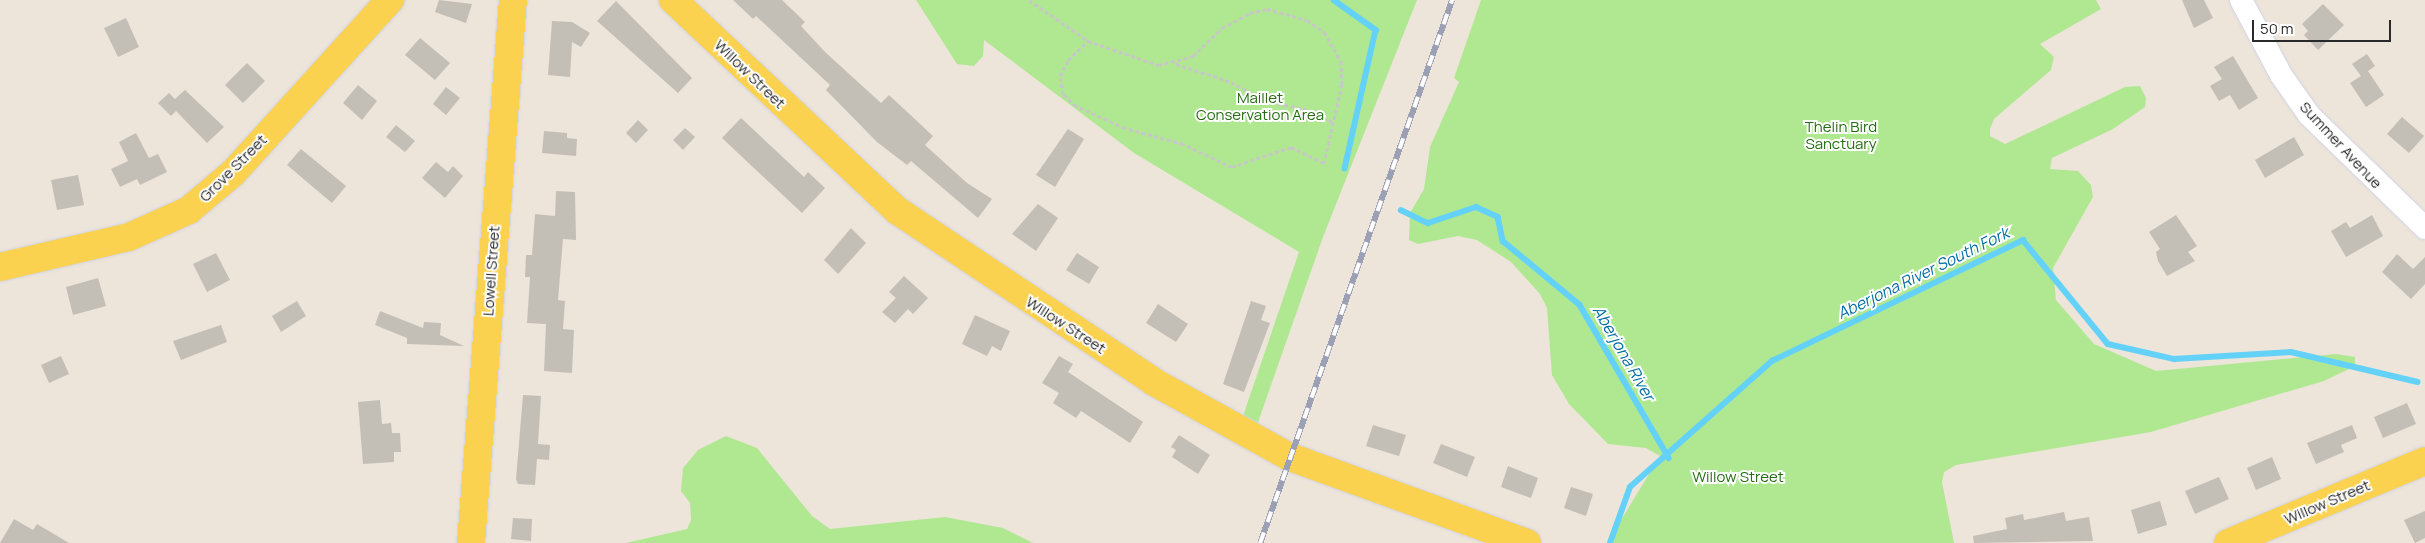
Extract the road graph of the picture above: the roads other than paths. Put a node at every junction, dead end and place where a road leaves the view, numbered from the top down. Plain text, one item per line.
1 (390, 0) edge
2 (513, 0) edge
3 (673, 0) edge
4 (2241, 0) edge
5 (2425, 228) edge
6 (0, 268) edge
7 (2425, 460) edge
8 (471, 543) edge
9 (1527, 543) edge
10 (2228, 543) edge

1 - 6 main road, Grove Street
2 - 8 main road, Lowell Street
3 - 9 main road, Willow Street
4 - 5 street, Summer Avenue
7 - 10 main road, Willow Street

